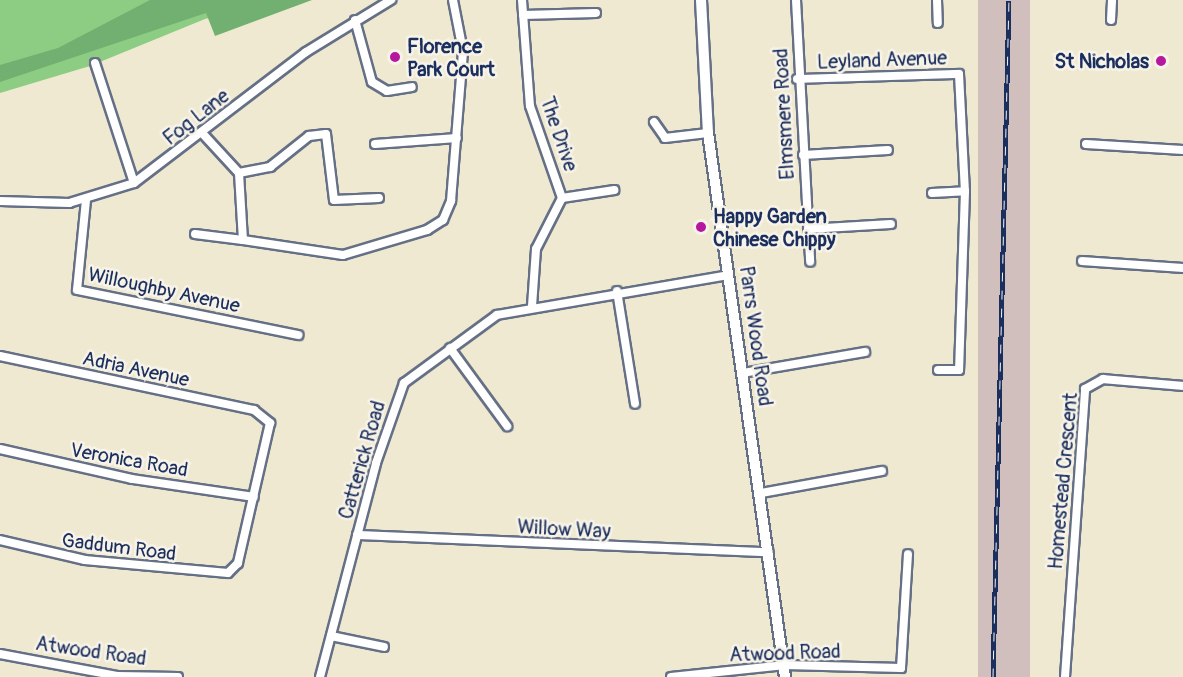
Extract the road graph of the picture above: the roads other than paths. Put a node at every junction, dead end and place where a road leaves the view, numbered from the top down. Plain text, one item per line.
1 (391, 0) edge
2 (453, 0) edge
3 (522, 0) edge
4 (701, 0) edge
5 (796, 0) edge
6 (937, 0) edge
7 (1112, 0) edge
8 (596, 13) dead end
9 (523, 15) junction
10 (355, 20) junction
11 (1111, 20) dead end
12 (938, 23) dead end
13 (95, 63) dead end
14 (797, 79) junction
15 (412, 87) dead end
16 (654, 122) dead end
17 (708, 133) junction
18 (203, 134) junction
19 (456, 138) junction
20 (375, 144) dead end
21 (1086, 144) dead end
22 (888, 150) dead end
23 (1183, 150) edge
24 (803, 154) junction
25 (239, 173) junction
26 (134, 183) junction
27 (614, 190) dead end
28 (965, 191) junction
29 (932, 193) dead end
30 (379, 198) dead end
31 (562, 198) junction
32 (86, 200) junction
33 (0, 201) edge
34 (891, 225) dead end
35 (808, 229) junction
36 (195, 234) dead end
37 (243, 240) junction
38 (1082, 261) dead end
39 (810, 262) dead end
40 (1183, 268) edge
41 (729, 275) junction
42 (617, 291) junction
43 (532, 306) junction
44 (298, 334) dead end
45 (450, 348) junction
46 (865, 352) dead end
47 (0, 356) edge
48 (938, 370) dead end
49 (743, 373) junction
50 (1183, 386) edge
51 (635, 404) dead end
52 (507, 426) dead end
53 (0, 449) edge
54 (882, 471) dead end
55 (761, 493) junction
56 (254, 497) junction
57 (357, 535) junction
58 (0, 540) edge
59 (769, 552) junction
60 (908, 554) dead end
61 (331, 636) junction
62 (384, 647) dead end
63 (0, 654) edge
64 (785, 665) junction
65 (178, 677) edge
66 (320, 677) edge
67 (671, 677) edge
68 (785, 677) edge
69 (1065, 677) edge

1 - 10 street, Fog Lane
2 - 19 street
3 - 9 street, The Drive
4 - 17 street, Parrs Wood Road
5 - 14 street, Elmsmere Road
6 - 12 street
7 - 11 street
8 - 9 street
9 - 31 street, The Drive
10 - 15 street
10 - 18 street, Fog Lane
13 - 26 street
14 - 24 street, Elmsmere Road
14 - 28 street, Leyland Avenue
16 - 17 street
17 - 41 street, Parrs Wood Road
18 - 25 street
18 - 26 street, Fog Lane
19 - 20 street
19 - 37 street
21 - 23 street
22 - 24 street
24 - 35 street, Elmsmere Road
25 - 30 street
25 - 37 street
26 - 32 street, Fog Lane
27 - 31 street
28 - 29 street
28 - 48 street, Leyland Avenue
31 - 43 street, The Drive
32 - 33 street, Fog Lane
32 - 44 street, Willoughby Avenue
34 - 35 street
35 - 39 street, Elmsmere Road
36 - 37 street
38 - 40 street
41 - 42 street, Catterick Road
41 - 49 street, Parrs Wood Road
42 - 43 street, Catterick Road
42 - 51 street
43 - 45 street, Catterick Road
45 - 52 street
45 - 57 street, Catterick Road
46 - 49 street
47 - 56 street, Adria Avenue
49 - 55 street, Parrs Wood Road
50 - 69 street, Homestead Crescent
53 - 56 street, Veronica Road
54 - 55 street
55 - 59 street, Parrs Wood Road
56 - 58 street, Gaddum Road
57 - 59 street, Willow Way
57 - 61 street, Catterick Road
59 - 64 street, Parrs Wood Road
60 - 64 street, Atwood Road
61 - 62 street
61 - 66 street, Catterick Road
63 - 65 street, Atwood Road
64 - 67 street, Atwood Road
64 - 68 street, Parrs Wood Road

